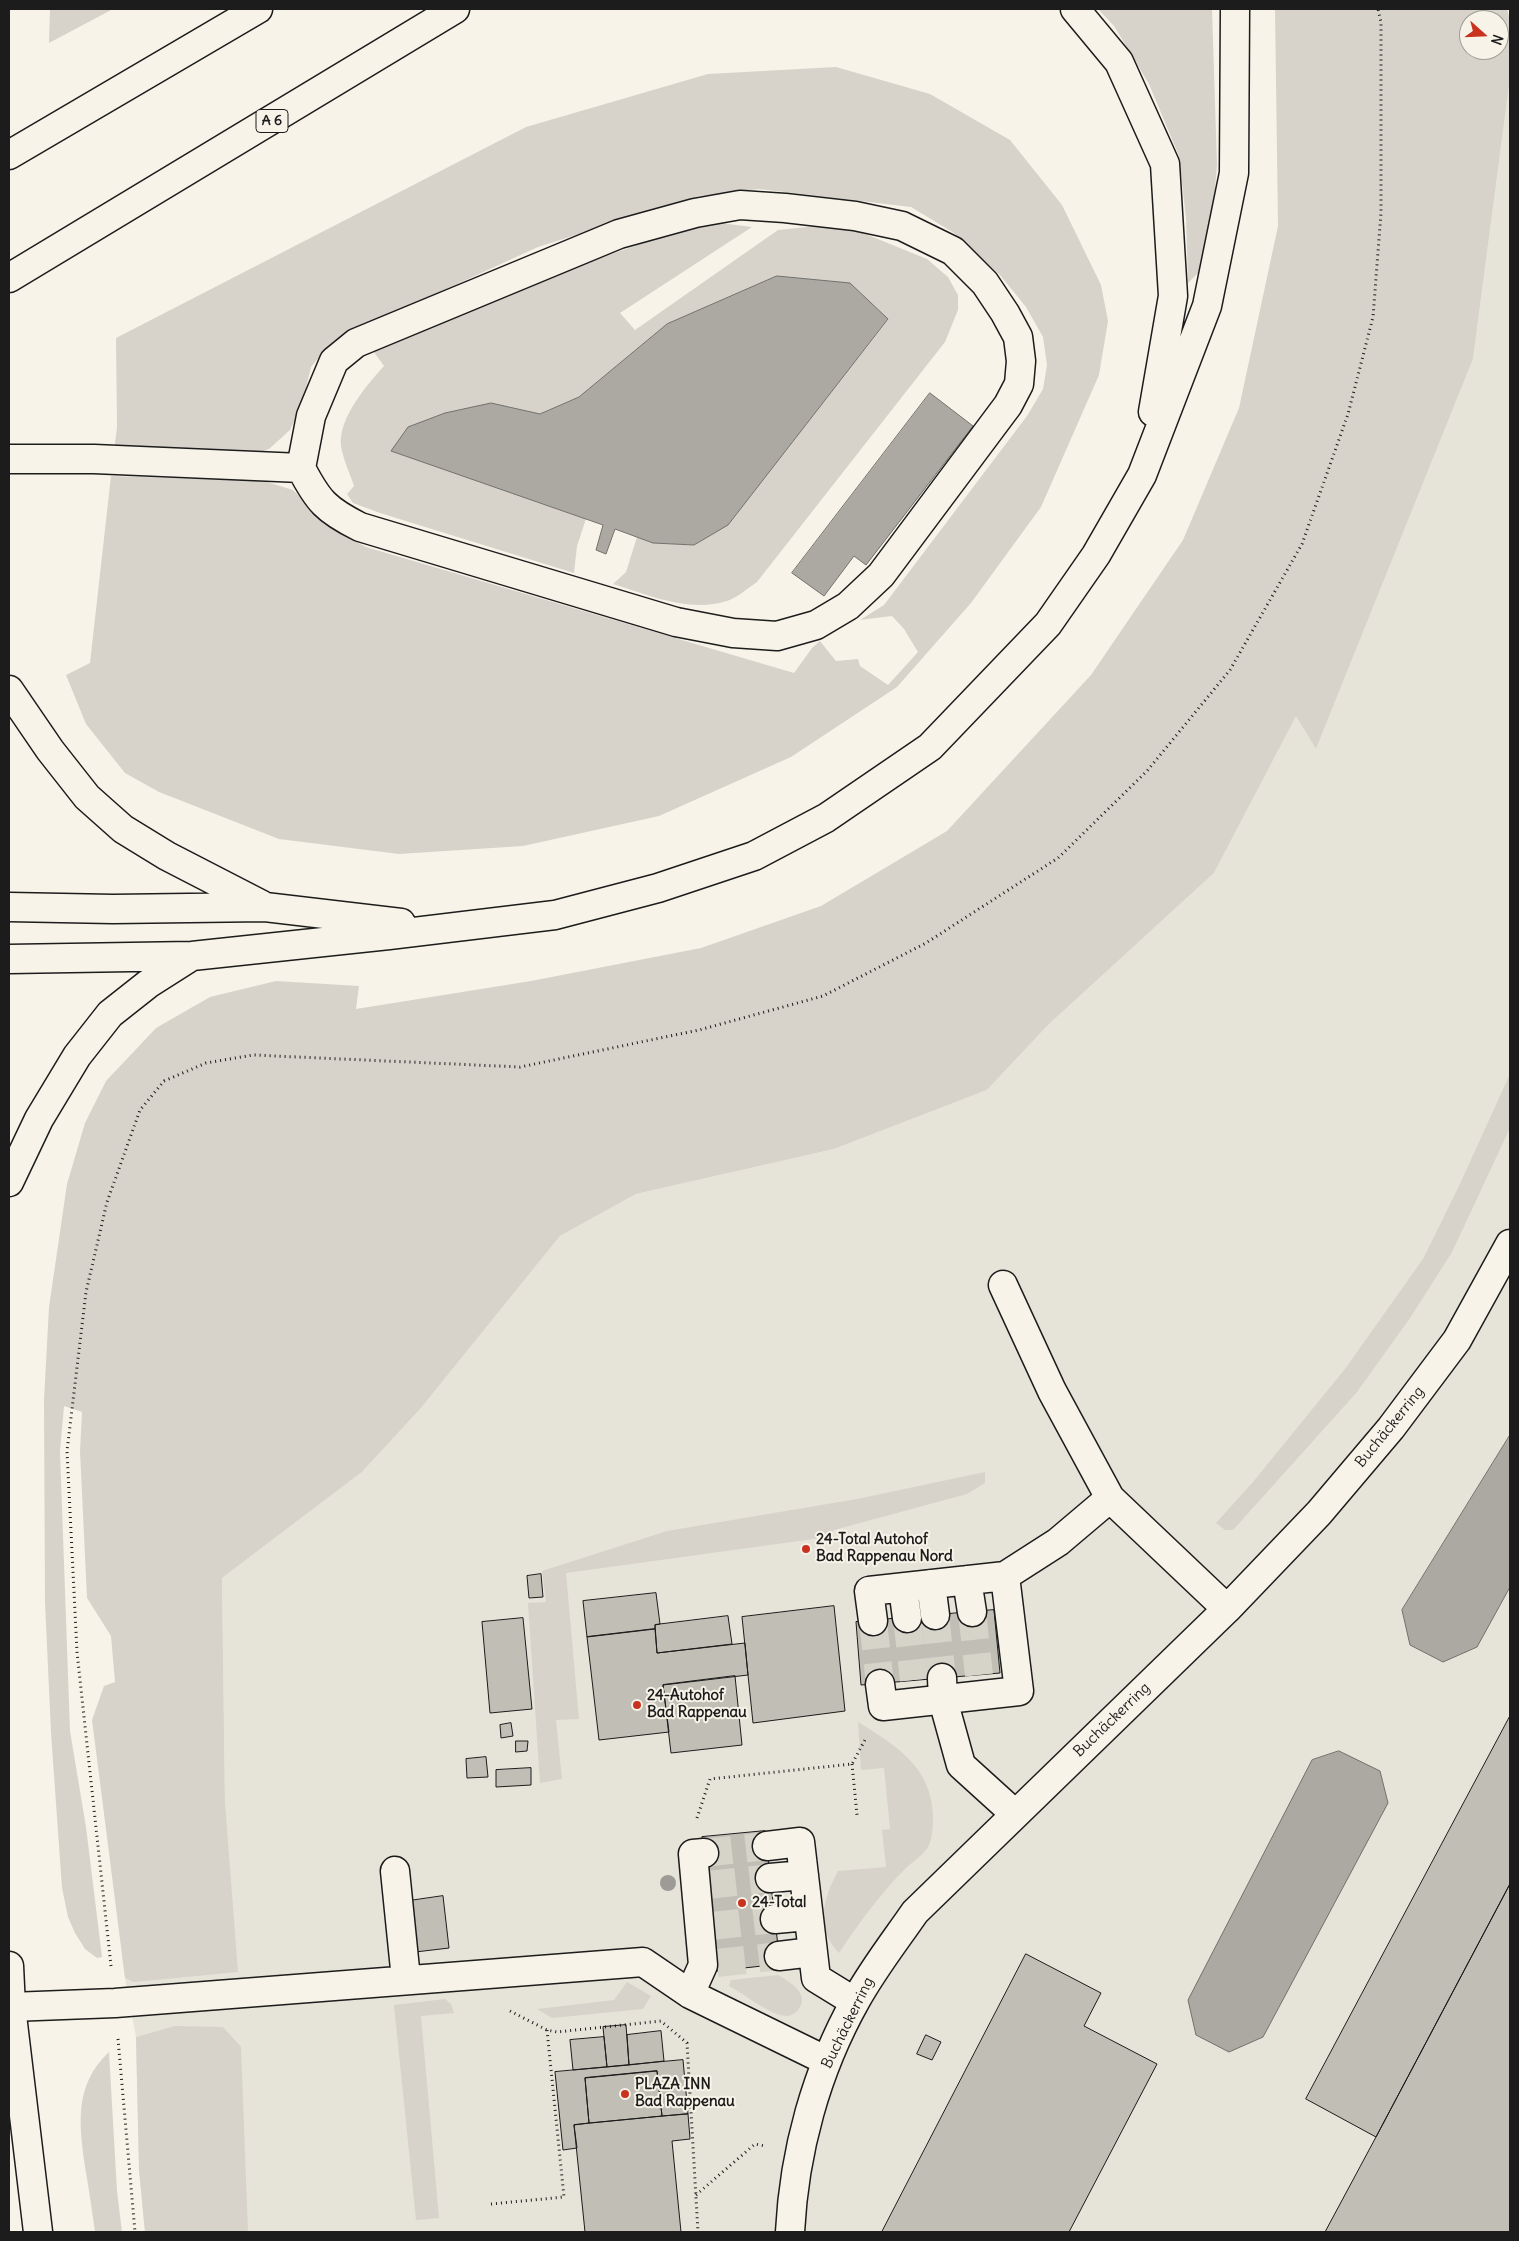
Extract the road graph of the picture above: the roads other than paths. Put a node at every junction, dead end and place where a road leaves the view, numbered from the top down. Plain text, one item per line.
1 (258, 9) edge
2 (455, 9) edge
3 (1076, 9) edge
4 (1235, 9) edge
5 (9, 155) edge
6 (9, 278) edge
7 (9, 459) edge
8 (301, 468) junction
9 (1142, 475) junction
10 (9, 690) edge
11 (9, 907) edge
12 (265, 907) junction
13 (440, 929) junction
14 (192, 956) junction
15 (9, 959) edge
16 (9, 1182) edge
17 (1510, 1244) edge
18 (1004, 1285) dead end
19 (1110, 1498) junction
20 (1005, 1576) junction
21 (967, 1580) junction
22 (931, 1584) junction
23 (903, 1588) junction
24 (1228, 1609) junction
25 (972, 1612) tunnel mouth
26 (935, 1615) tunnel mouth
27 (907, 1618) tunnel mouth
28 (873, 1621) tunnel mouth
29 (943, 1689) junction
30 (882, 1695) road end
31 (1015, 1814) junction
32 (767, 1846) tunnel mouth
33 (704, 1853) dead end
34 (395, 1871) dead end
35 (804, 1875) junction
36 (770, 1878) tunnel mouth
37 (808, 1916) junction
38 (775, 1919) tunnel mouth
39 (812, 1952) junction
40 (779, 1956) tunnel mouth
41 (9, 1966) edge
42 (406, 1979) junction
43 (690, 1994) junction
44 (855, 2002) junction
45 (11, 2008) junction
46 (827, 2061) junction
47 (38, 2232) edge
48 (790, 2232) edge

1 - 5 main road
2 - 6 main road, A 6
3 - 9 main road
4 - 9 main road
7 - 8 main road
8 - 8 main road
9 - 13 main road
10 - 12 main road
11 - 12 main road
12 - 13 main road
13 - 14 main road
14 - 15 main road
14 - 16 main road
17 - 24 main road, Buchäckerring
18 - 19 main road
19 - 20 main road
19 - 24 main road
20 - 21 main road
20 - 29 main road
21 - 22 main road
21 - 25 main road
22 - 23 main road
22 - 26 main road
23 - 27 main road
23 - 28 main road
24 - 31 main road, Buchäckerring
29 - 30 main road
29 - 31 main road
31 - 44 main road, Buchäckerring
32 - 35 main road
33 - 43 main road
34 - 42 main road
35 - 36 main road
35 - 37 main road
37 - 38 main road
37 - 39 main road
39 - 40 main road
39 - 44 main road
41 - 45 main road
42 - 43 main road
42 - 45 main road
43 - 46 main road
44 - 46 main road, Buchäckerring
45 - 47 main road
46 - 48 main road, Buchäckerring

